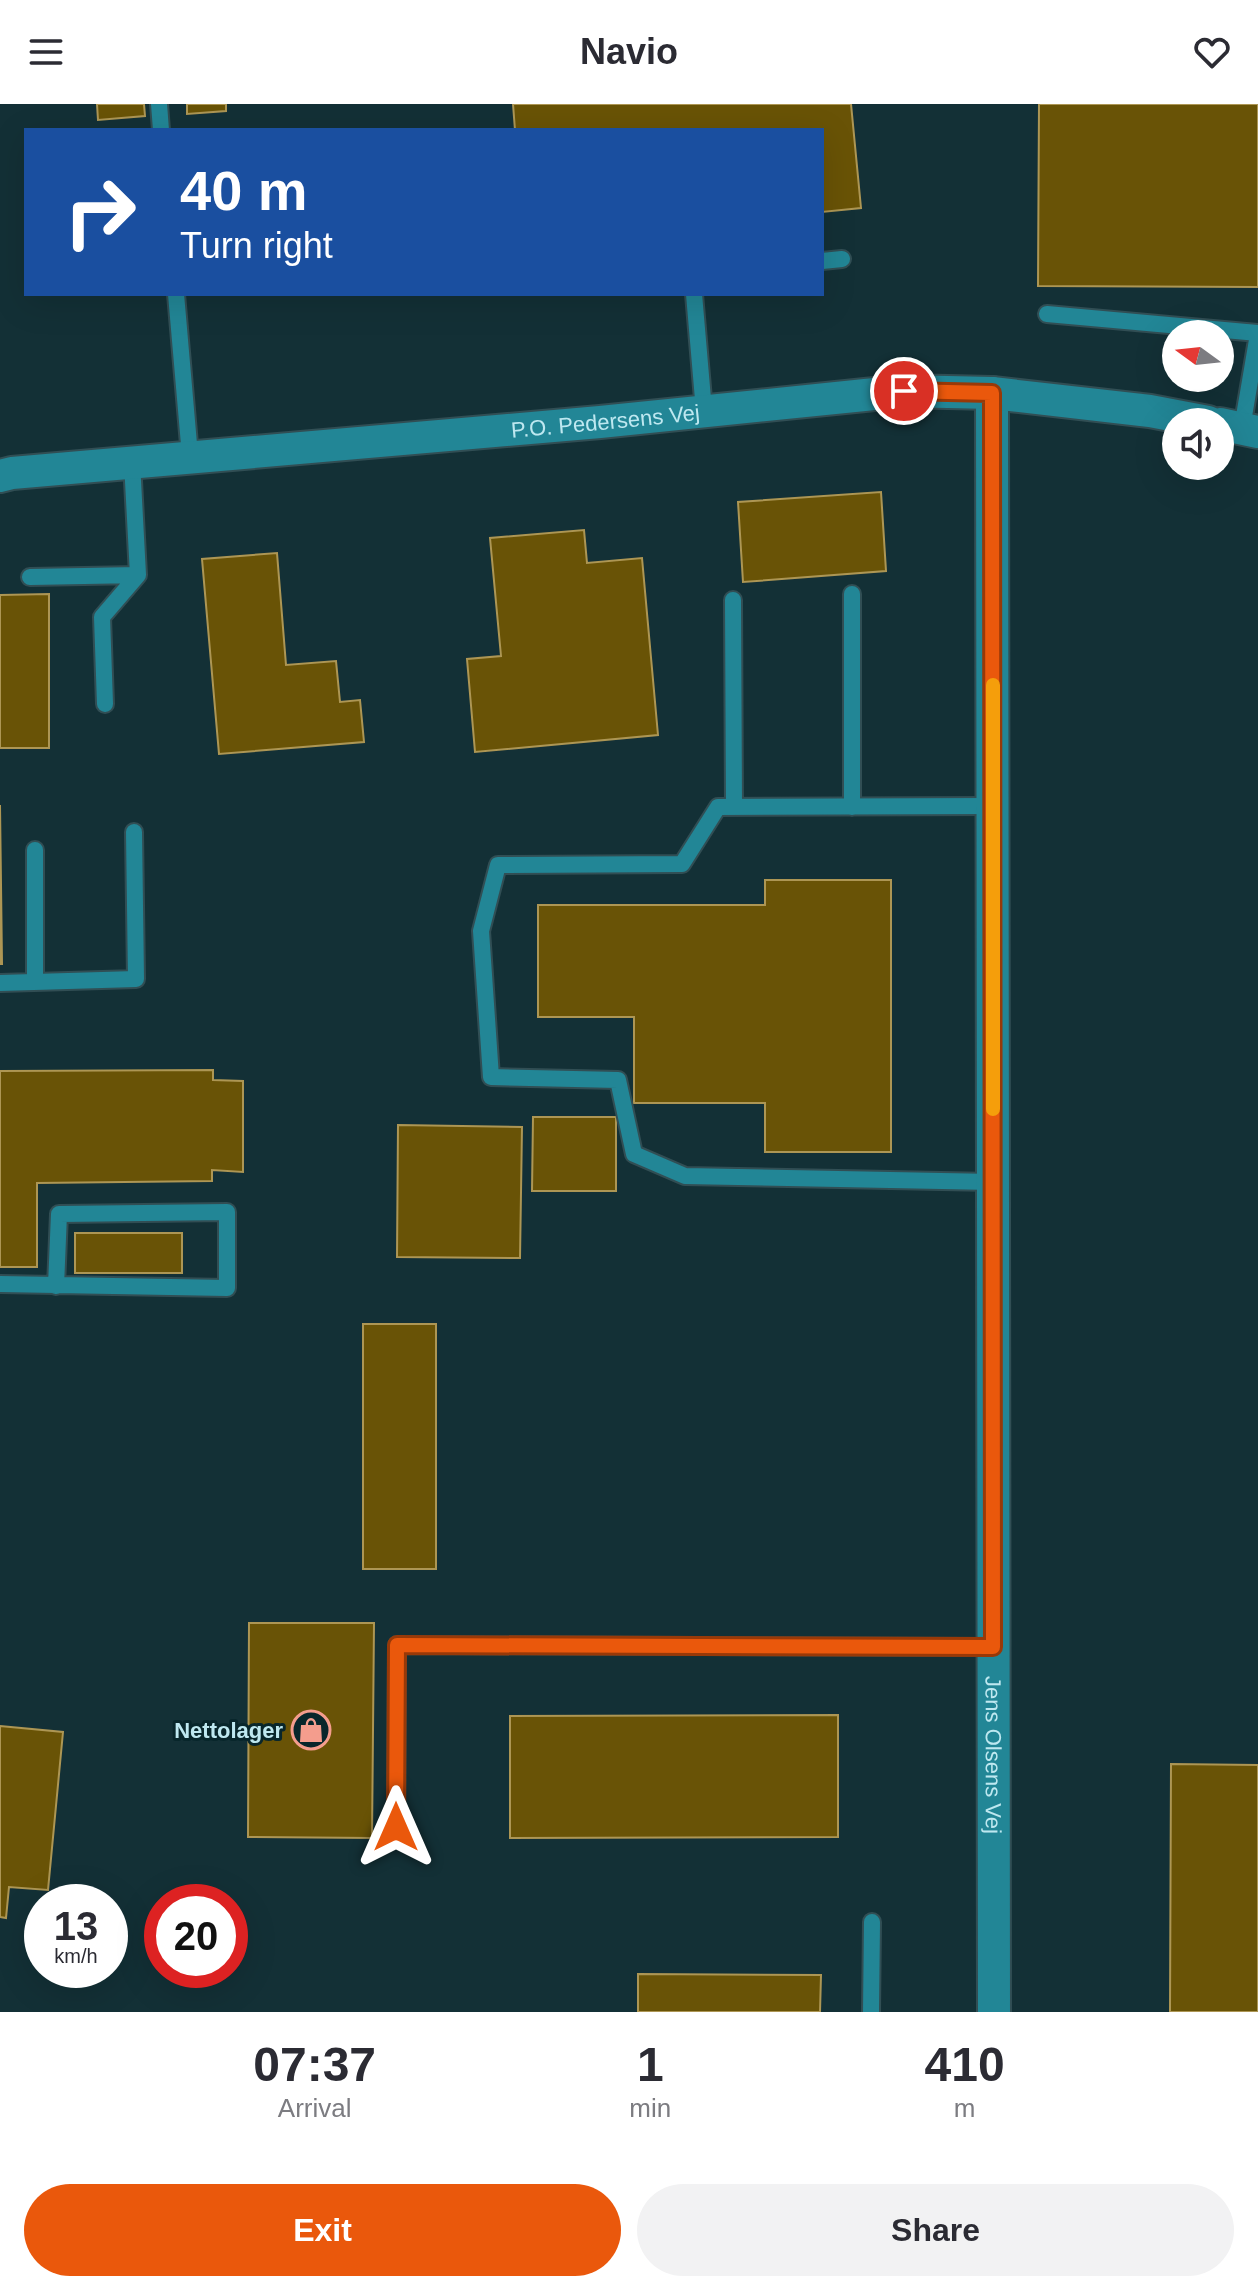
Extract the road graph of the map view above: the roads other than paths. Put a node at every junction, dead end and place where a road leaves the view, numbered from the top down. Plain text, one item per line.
1 (159, 104) edge
2 (161, 128) edge
3 (842, 259) dead end
4 (824, 261) edge
5 (176, 296) edge
6 (694, 296) edge
7 (1047, 314) dead end
8 (1258, 333) edge
9 (992, 393) junction
10 (704, 411) junction
11 (1162, 413) edge
12 (1240, 428) edge
13 (190, 456) junction
14 (132, 462) junction
15 (0, 476) edge
16 (138, 575) junction
17 (30, 577) dead end
18 (852, 594) dead end
19 (733, 600) dead end
20 (105, 704) dead end
21 (993, 806) junction
22 (734, 807) junction
23 (852, 807) junction
24 (134, 832) dead end
25 (35, 850) dead end
26 (35, 982) junction
27 (0, 983) edge
28 (993, 1182) junction
29 (0, 1284) edge
30 (56, 1286) junction
31 (993, 1647) junction
32 (396, 1827) dead end
33 (872, 1922) dead end
34 (871, 2012) edge
35 (994, 2012) edge

1 - 2 lane
3 - 4 lane
5 - 13 lane
6 - 10 lane
7 - 8 lane
8 - 12 lane
9 - 10 street, P.O. Pedersens Vej
9 - 11 street, P.O. Pedersens Vej
9 - 21 street, Jens Olsens Vej
10 - 13 street, P.O. Pedersens Vej
13 - 14 street, P.O. Pedersens Vej
14 - 15 street, P.O. Pedersens Vej
14 - 16 lane
16 - 17 lane
16 - 20 lane
18 - 23 lane
19 - 22 lane
21 - 23 lane
21 - 28 street, Jens Olsens Vej
22 - 23 lane
22 - 28 lane
24 - 26 lane
25 - 26 lane
26 - 27 lane
28 - 31 street, Jens Olsens Vej
29 - 30 lane
30 - 30 lane
31 - 32 lane
31 - 35 street, Jens Olsens Vej
33 - 34 lane

